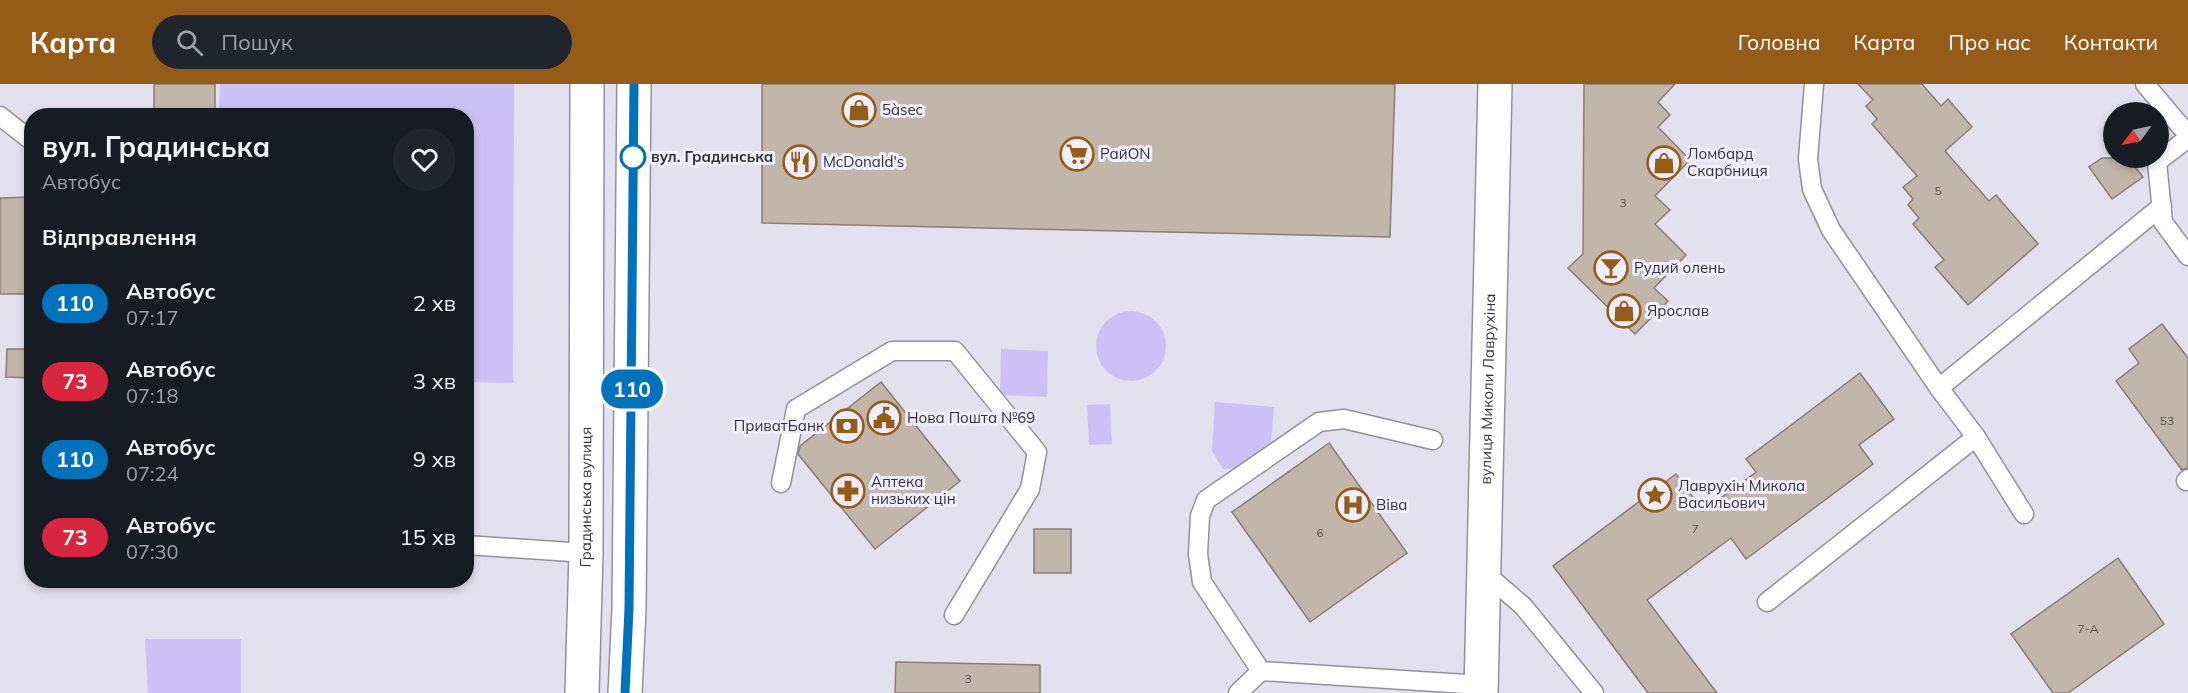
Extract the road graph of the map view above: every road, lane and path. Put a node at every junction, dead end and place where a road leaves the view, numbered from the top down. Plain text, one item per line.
1 (587, 84) edge
2 (634, 84) edge
3 (1495, 84) edge
4 (1814, 84) edge
5 (2145, 84) edge
6 (0, 116) edge
7 (24, 135) edge
8 (2188, 137) edge
9 (2162, 206) junction
10 (2188, 256) edge
11 (1939, 388) junction
12 (1976, 437) junction
13 (1433, 440) dead end
14 (781, 483) dead end
15 (2024, 514) dead end
16 (474, 546) edge
17 (586, 553) junction
18 (1486, 574) junction
19 (1767, 602) dead end
20 (954, 615) dead end
21 (1262, 671) junction
22 (1482, 689) edge
23 (582, 693) edge
24 (625, 693) edge
25 (1238, 693) edge
26 (1594, 693) edge

1 - 17 street, Градинська вулиця
2 - 24 street
3 - 18 street, вулиця Миколи Лаврухіна
4 - 11 lane
5 - 8 lane
6 - 7 lane
8 - 9 lane
9 - 10 lane
9 - 11 lane
11 - 12 lane
12 - 15 lane
12 - 19 lane
13 - 21 lane
14 - 20 lane
16 - 17 lane
17 - 23 street, Градинська вулиця
18 - 22 street, вулиця Миколи Лаврухіна
18 - 26 lane
21 - 22 lane
21 - 25 lane

